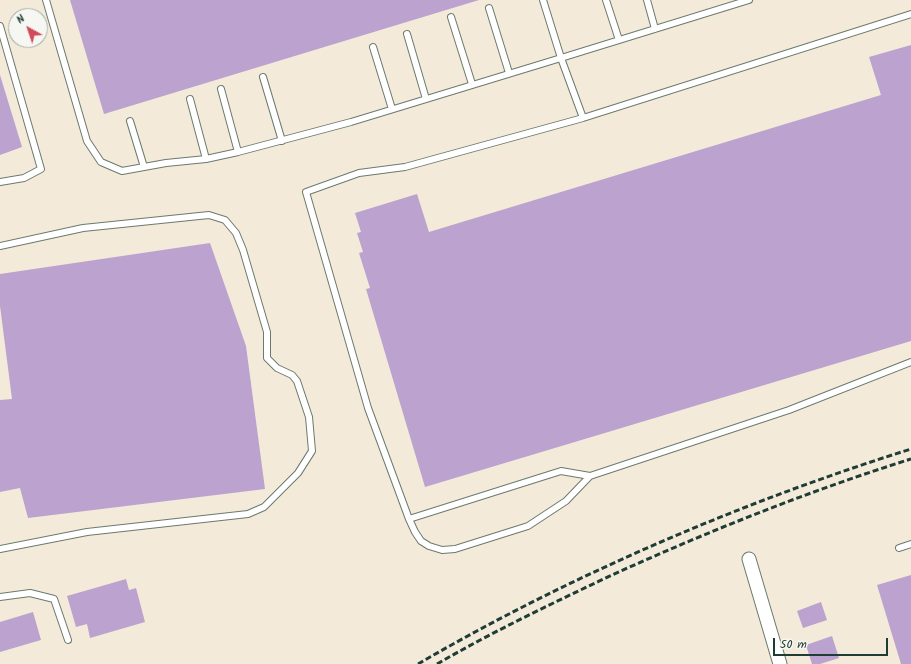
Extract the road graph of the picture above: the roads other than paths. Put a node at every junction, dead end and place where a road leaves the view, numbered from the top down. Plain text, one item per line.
1 (46, 0) edge
2 (543, 0) edge
3 (606, 0) edge
4 (647, 0) edge
5 (748, 0) edge
6 (489, 8) dead end
7 (911, 14) edge
8 (451, 17) dead end
9 (0, 26) edge
10 (655, 29) junction
11 (407, 34) dead end
12 (619, 40) junction
13 (373, 47) dead end
14 (561, 58) junction
15 (509, 73) junction
16 (263, 77) dead end
17 (472, 84) junction
18 (221, 89) dead end
19 (190, 99) dead end
20 (426, 99) junction
21 (392, 109) junction
22 (584, 118) junction
23 (130, 121) dead end
24 (282, 140) junction
25 (238, 152) junction
26 (206, 159) junction
27 (144, 167) junction
28 (0, 182) edge
29 (0, 246) edge
30 (911, 362) edge
31 (590, 476) junction
32 (409, 519) junction
33 (911, 544) edge
34 (899, 548) dead end
35 (0, 549) edge
36 (749, 559) dead end
37 (0, 597) edge
38 (68, 640) dead end
39 (780, 664) edge

1 - 27 lane
2 - 14 lane
3 - 12 lane
4 - 10 lane
5 - 10 lane
6 - 15 lane
7 - 22 lane
8 - 17 lane
9 - 28 lane
10 - 12 lane
11 - 20 lane
12 - 14 lane
13 - 21 lane
14 - 15 lane
14 - 22 lane
15 - 17 lane
16 - 24 lane
17 - 20 lane
18 - 25 lane
19 - 26 lane
20 - 21 lane
21 - 24 lane
22 - 32 lane
23 - 27 lane
24 - 25 lane
25 - 26 lane
26 - 27 lane
29 - 35 lane
30 - 31 lane
31 - 32 lane
31 - 32 lane
33 - 34 lane
36 - 39 street
37 - 38 lane

